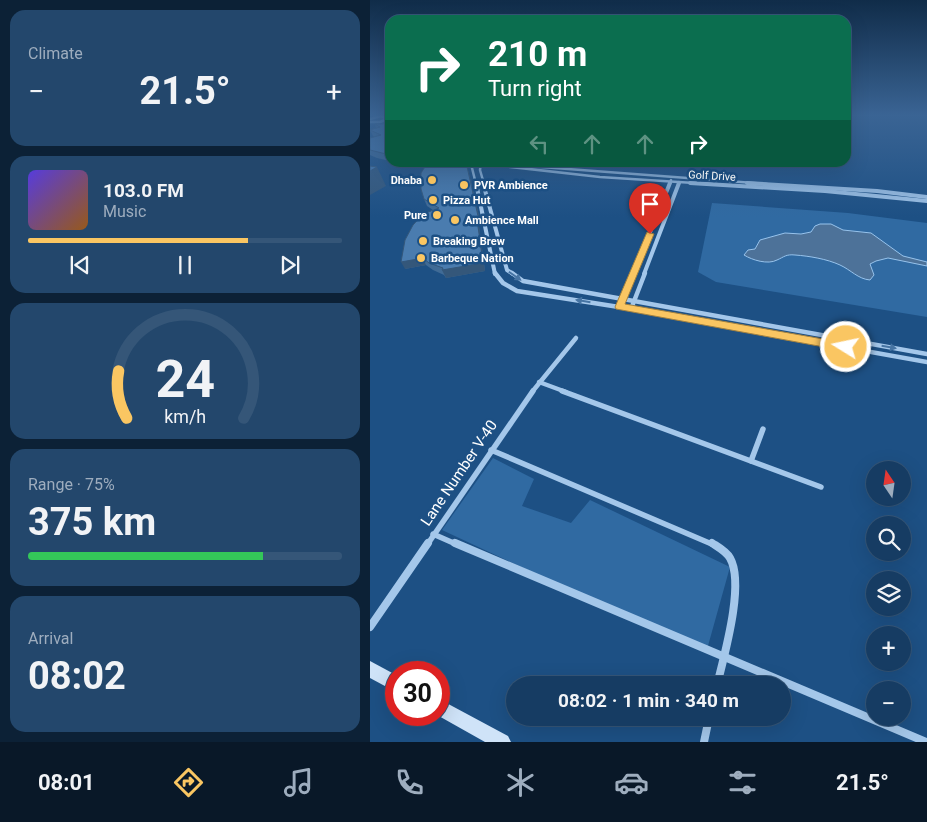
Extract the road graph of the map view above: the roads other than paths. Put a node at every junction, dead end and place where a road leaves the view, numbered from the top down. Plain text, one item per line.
1 (470, 167) edge
2 (481, 167) edge
3 (516, 167) edge
4 (530, 167) edge
5 (603, 173) junction
6 (600, 177) junction
7 (671, 180) junction
8 (679, 181) junction
9 (927, 197) edge
10 (927, 201) edge
11 (623, 299) junction
12 (634, 301) junction
13 (620, 307) junction
14 (631, 309) junction
15 (744, 320) junction
16 (742, 328) junction
17 (576, 338) dead end
18 (927, 354) edge
19 (927, 362) edge
20 (539, 382) junction
21 (763, 429) dead end
22 (491, 450) junction
23 (751, 461) junction
24 (822, 487) dead end
25 (433, 534) junction
26 (370, 627) edge
27 (723, 657) junction
28 (370, 669) edge
29 (719, 676) edge
30 (385, 678) edge
31 (450, 713) edge
32 (707, 726) edge
33 (502, 742) edge
34 (704, 742) edge
35 (926, 742) edge

13 -> 1 street
2 -> 11 street
3 - 6 street, Golf Drive
4 - 5 street, Golf Drive
5 - 6 street
5 - 7 street, Golf Drive
6 - 7 street, Golf Drive
7 - 8 street, Golf Drive
7 - 11 street
8 - 9 street, Golf Drive
8 - 10 street, Golf Drive
8 - 12 street
11 - 12 street
11 - 13 street
12 - 14 street
12 - 15 street
13 - 14 street
14 - 16 street
15 - 16 street
15 -> 18 street
16 - 19 street
17 - 20 street, Lane Number V-40
20 - 22 street, Lane Number V-40
20 - 23 street
21 - 23 street
22 - 25 street, Lane Number V-40
22 - 27 street
23 - 24 street
25 - 26 street, Lane Number V-40
25 - 27 street
27 - 29 street
27 - 35 street
28 - 30 street
31 - 33 street
32 - 34 street

